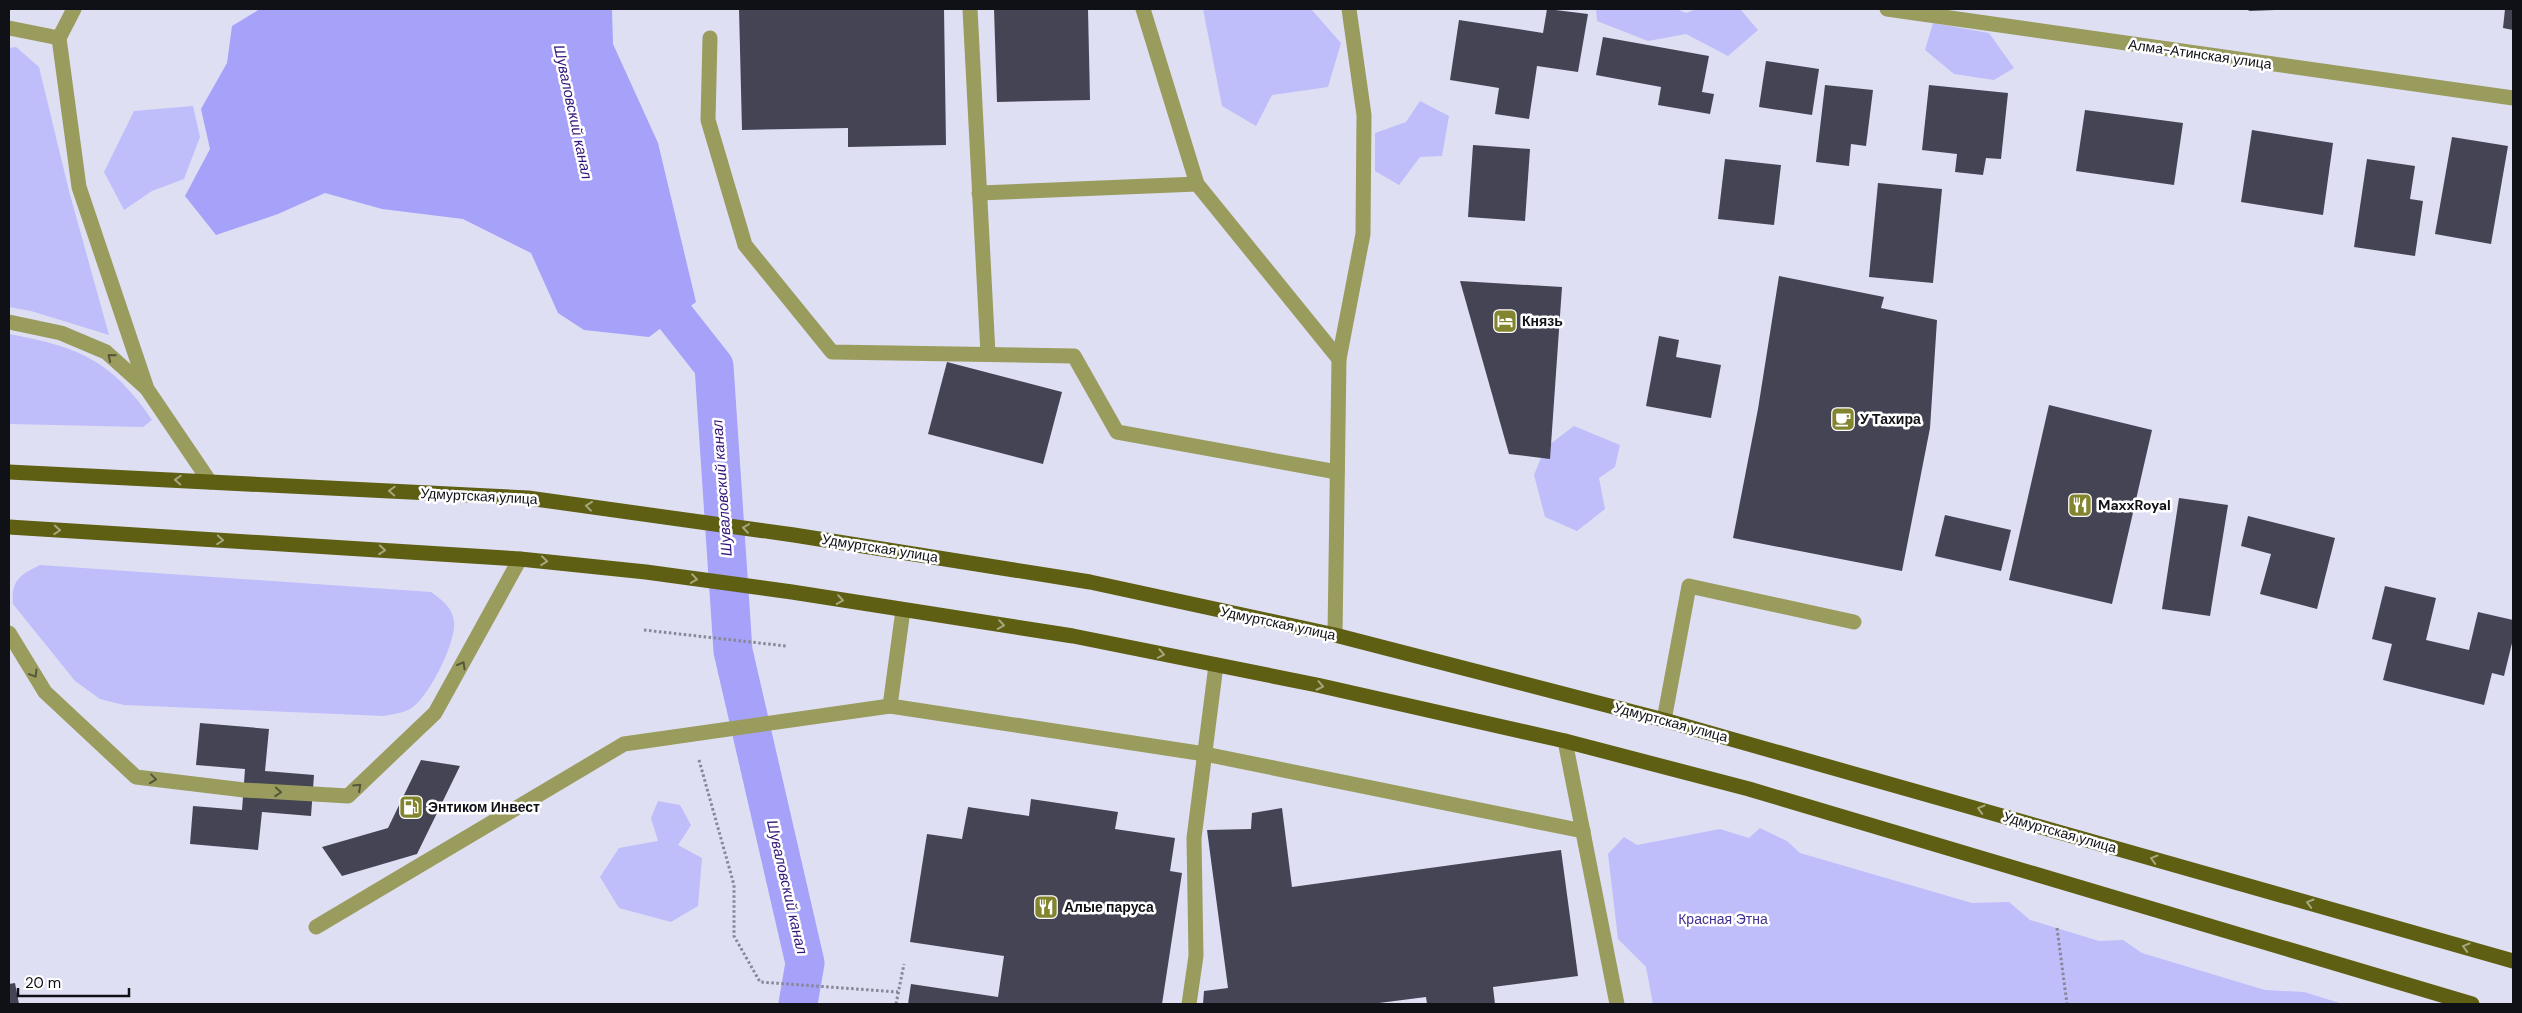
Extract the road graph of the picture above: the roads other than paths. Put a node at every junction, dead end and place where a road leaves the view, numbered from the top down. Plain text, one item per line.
1 (74, 9) edge
2 (970, 9) edge
3 (1143, 9) edge
4 (1349, 9) edge
5 (1887, 9) edge
6 (9, 28) edge
7 (59, 38) junction
8 (710, 38) dead end
9 (2513, 98) edge
10 (1196, 184) junction
11 (979, 193) junction
12 (9, 322) edge
13 (988, 354) junction
14 (1339, 359) junction
15 (147, 389) junction
16 (9, 472) edge
17 (1337, 472) junction
18 (210, 482) junction
19 (9, 527) edge
20 (520, 558) junction
21 (903, 610) junction
22 (1854, 622) dead end
23 (9, 633) edge
24 (1335, 635) junction
25 (1216, 665) junction
26 (890, 706) junction
27 (1664, 720) junction
28 (1565, 741) junction
29 (1204, 754) junction
30 (1583, 831) junction
31 (316, 927) dead end
32 (2513, 960) edge
33 (1189, 1004) edge
34 (1617, 1004) edge
35 (2472, 1004) edge

1 - 7 street
2 - 11 street
3 - 10 street
4 - 14 street
5 - 9 street, Алма-Атинская улица
6 - 7 street
7 - 15 street
8 - 13 street
10 - 11 street
10 - 14 street
11 - 13 street
15 -> 12 street
13 - 17 street
14 - 17 street
15 - 18 street
18 -> 16 main road, Удмуртская улица
17 - 24 street
24 -> 18 main road, Удмуртская улица
19 -> 20 main road
20 -> 21 main road
23 -> 20 street
21 -> 25 main road
21 - 26 street
22 - 27 street
24 - 27 main road, Удмуртская улица
25 -> 28 main road
25 - 29 street
26 - 29 street
26 - 31 street
32 -> 27 main road, Удмуртская улица
28 - 30 street
28 - 35 main road
29 - 30 street
29 - 33 street
30 - 34 street

